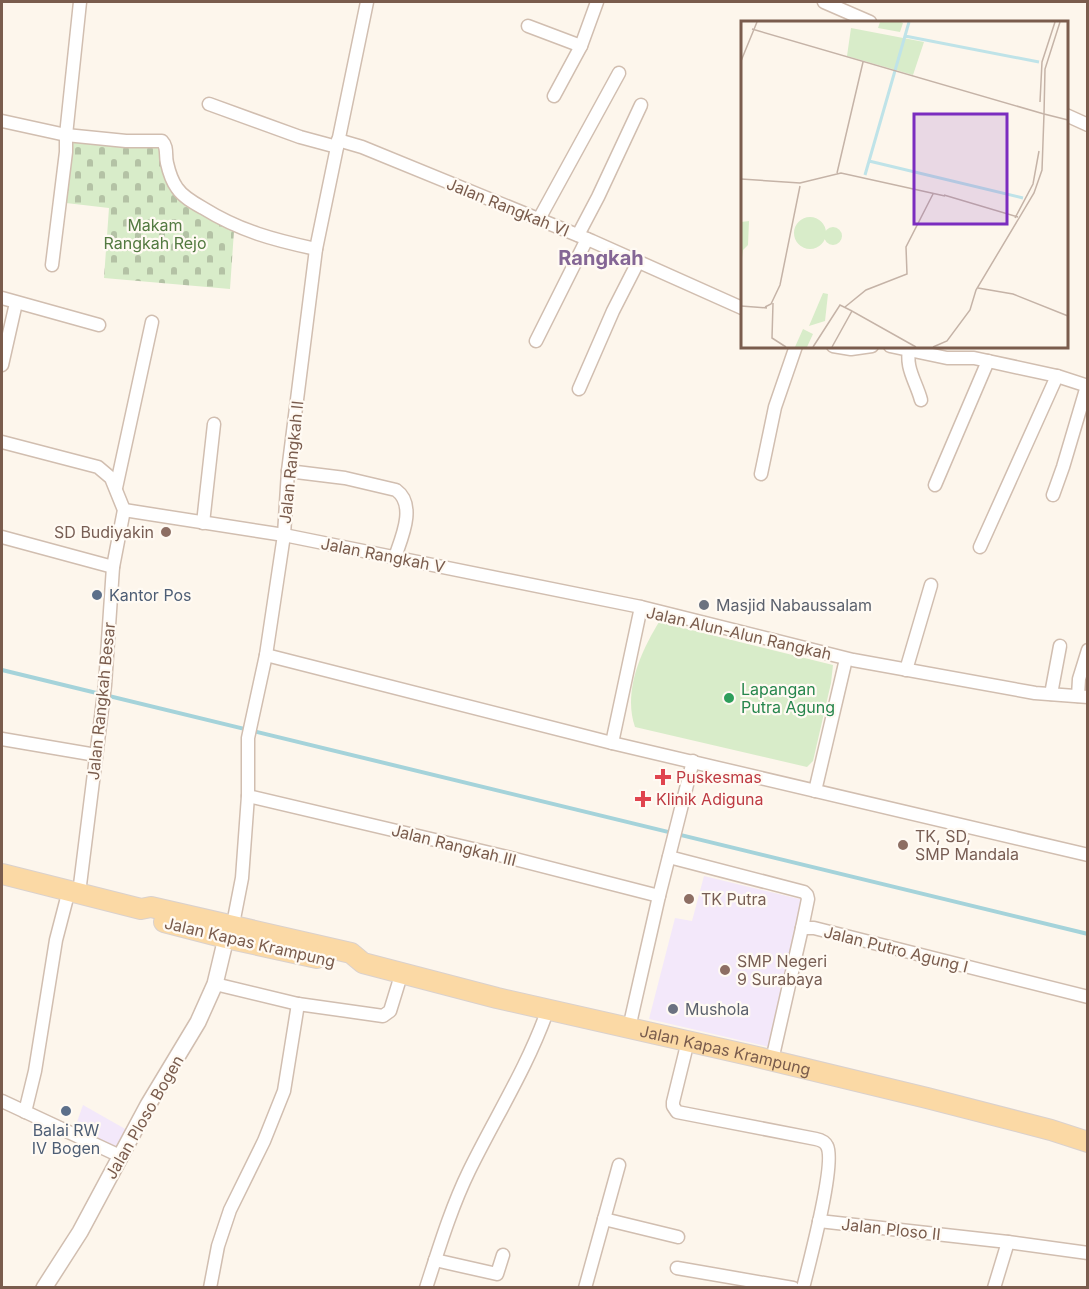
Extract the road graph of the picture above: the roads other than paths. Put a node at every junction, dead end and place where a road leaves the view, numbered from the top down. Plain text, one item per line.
1 (80, 2) edge
2 (367, 2) edge
3 (597, 2) edge
4 (824, 2) edge
5 (868, 21) edge
6 (528, 26) dead end
7 (580, 46) junction
8 (619, 73) dead end
9 (554, 96) dead end
10 (209, 104) dead end
11 (641, 105) dead end
12 (1068, 116) edge
13 (2, 121) edge
14 (1088, 125) edge
15 (66, 135) junction
16 (338, 143) junction
17 (538, 219) junction
18 (582, 237) junction
19 (316, 249) junction
20 (638, 262) junction
21 (52, 265) dead end
22 (2, 298) edge
23 (16, 303) junction
24 (741, 308) edge
25 (152, 322) dead end
26 (99, 325) dead end
27 (536, 341) dead end
28 (795, 348) edge
29 (845, 348) edge
30 (861, 348) edge
31 (909, 348) edge
32 (988, 361) junction
33 (2, 365) edge
34 (1057, 376) junction
35 (1087, 386) edge
36 (579, 389) dead end
37 (921, 400) dead end
38 (214, 424) dead end
39 (2, 442) edge
40 (288, 471) junction
41 (761, 474) dead end
42 (934, 485) dead end
43 (116, 488) junction
44 (1053, 495) dead end
45 (123, 510) junction
46 (203, 523) junction
47 (284, 535) junction
48 (2, 537) edge
49 (980, 547) dead end
50 (395, 558) junction
51 (113, 567) junction
52 (931, 585) dead end
53 (641, 607) junction
54 (1060, 646) dead end
55 (1088, 650) edge
56 (266, 655) junction
57 (846, 658) junction
58 (906, 670) junction
59 (1052, 694) junction
60 (1083, 696) edge
61 (2, 739) edge
62 (612, 743) junction
63 (96, 755) junction
64 (693, 761) junction
65 (815, 791) junction
66 (249, 796) junction
67 (1088, 855) edge
68 (669, 857) junction
69 (2, 874) edge
70 (74, 891) junction
71 (659, 896) junction
72 (802, 928) junction
73 (229, 931) junction
74 (402, 972) junction
75 (215, 984) junction
76 (1088, 997) edge
77 (298, 1004) junction
78 (548, 1010) junction
79 (629, 1029) junction
80 (688, 1041) junction
81 (772, 1060) junction
82 (2, 1101) edge
83 (24, 1112) junction
84 (1088, 1142) edge
85 (120, 1156) junction
86 (619, 1165) dead end
87 (604, 1219) junction
88 (819, 1221) junction
89 (678, 1236) dead end
90 (1008, 1242) junction
91 (1088, 1253) edge
92 (503, 1255) dead end
93 (435, 1260) junction
94 (677, 1268) dead end
95 (44, 1287) edge
96 (210, 1287) edge
97 (426, 1287) edge
98 (585, 1287) edge
99 (793, 1287) edge
100 (803, 1287) edge
101 (994, 1287) edge

1 - 15 street
2 - 16 street, Jalan Rangkah II
3 - 7 street
4 - 5 street
6 - 7 street
7 - 9 street
8 - 17 street
10 - 16 street, Jalan Rangkah VI
11 - 18 street
12 - 14 street
13 - 15 street
15 - 19 street
15 - 21 street
16 - 17 street, Jalan Rangkah VI
16 - 19 street, Jalan Rangkah II
17 - 18 street, Jalan Rangkah VI
18 - 20 street, Jalan Rangkah VI
18 - 27 street
19 - 40 street, Jalan Rangkah II
20 - 24 street, Jalan Rangkah VI
20 - 36 street
22 - 23 street
23 - 26 street
23 - 33 street
25 - 43 street
28 - 41 street
29 - 30 street
31 - 32 street
31 - 37 street
32 - 34 street
32 - 42 street
34 - 35 street
34 - 49 street
35 - 44 street
38 - 46 street
39 - 43 street
40 - 47 street, Jalan Rangkah II
40 - 50 street
43 - 45 street
45 - 46 street, Jalan Rangkah V
45 - 51 street, Jalan Rangkah Besar
46 - 47 street, Jalan Rangkah V
47 - 50 street, Jalan Rangkah V
47 - 56 street, Jalan Rangkah II
48 - 51 street
50 - 53 street, Jalan Rangkah V
51 - 63 street, Jalan Rangkah Besar
52 - 58 street
53 - 57 street, Jalan Alun-Alun Rangkah
53 - 62 street, Jalan Alun-Alun Rangkah
54 - 59 street
55 - 60 street
56 - 62 street
56 - 66 street, Jalan Rangkah II
57 - 58 street
57 - 65 street, Jalan Alun-Alun Rangkah
58 - 59 street
59 - 60 street
61 - 63 street
62 - 64 street
63 - 70 street, Jalan Rangkah Besar
64 - 65 street
64 - 68 street
65 - 67 street
66 - 71 street, Jalan Rangkah III
66 - 73 street, Jalan Rangkah II
68 - 71 street
68 - 72 street
69 - 70 main road, Jalan Kapas Krampung
70 - 73 main road, Jalan Kapas Krampung
70 - 83 street, Jalan Rangkah Besar
71 - 79 street
72 - 76 street, Jalan Putro Agung I
72 - 81 street, Jalan Putro Agung I
73 - 74 main road, Jalan Kapas Krampung
73 - 75 street, Jalan Ploso Bogen
74 - 77 street
74 - 78 main road, Jalan Kapas Krampung
75 - 77 street
75 - 85 street, Jalan Ploso Bogen
77 - 96 street
78 - 79 main road, Jalan Kapas Krampung
78 - 93 street
79 - 80 main road, Jalan Kapas Krampung
80 - 81 main road, Jalan Kapas Krampung
80 - 88 street, Jalan Ploso II
81 - 84 main road, Jalan Kapas Krampung
82 - 83 street
83 - 85 street
85 - 95 street, Jalan Ploso Bogen
86 - 87 street
87 - 89 street
87 - 98 street
88 - 90 street, Jalan Ploso II
88 - 100 street
90 - 91 street, Jalan Ploso II
90 - 101 street
92 - 93 street
93 - 97 street
94 - 99 street

